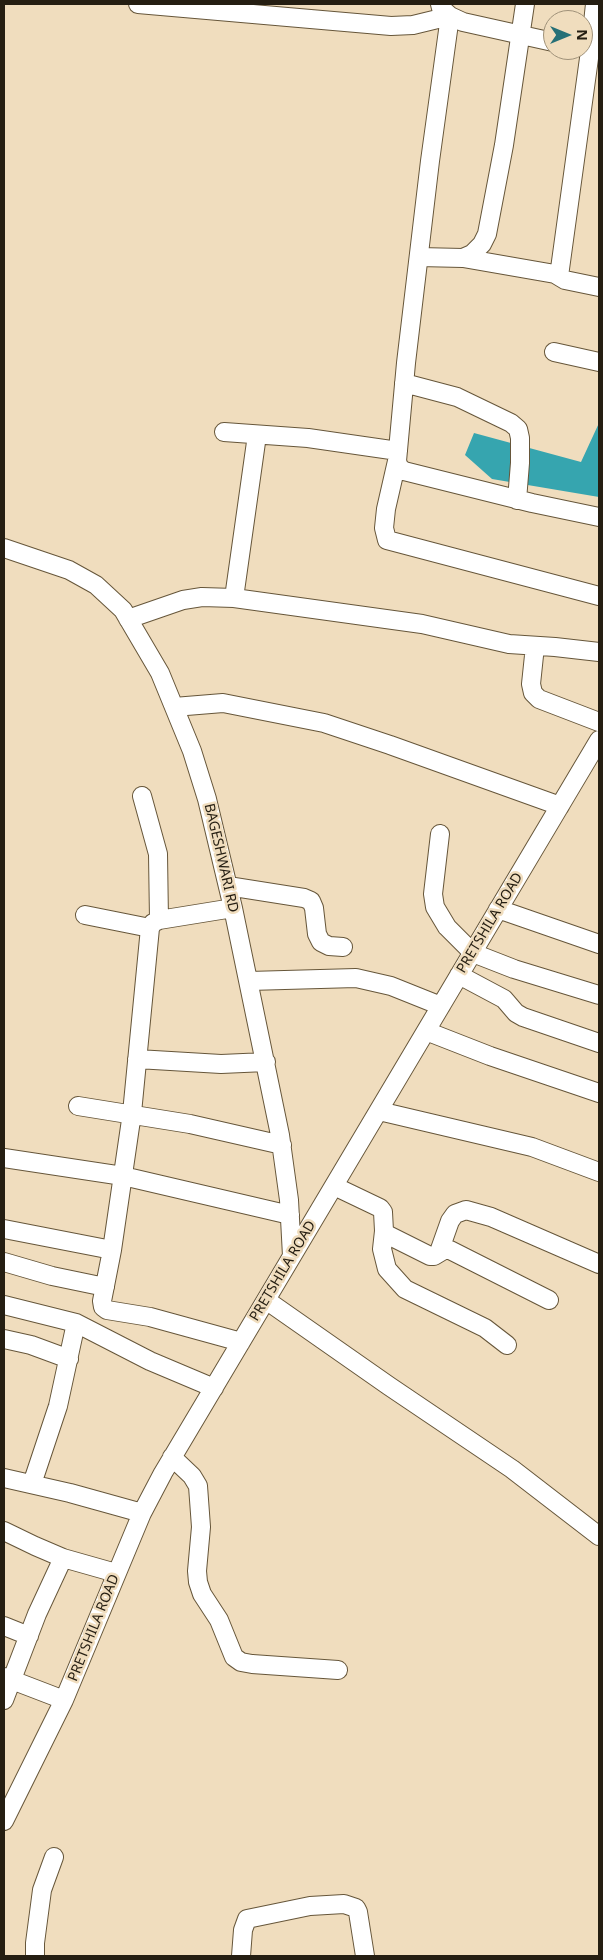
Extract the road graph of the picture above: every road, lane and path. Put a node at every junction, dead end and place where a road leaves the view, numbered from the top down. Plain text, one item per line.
1 (138, 4) edge
2 (525, 4) edge
3 (595, 4) edge
4 (445, 10) edge
5 (593, 28) edge
6 (522, 35) junction
7 (543, 40) edge
8 (590, 60) edge
9 (419, 257) junction
10 (464, 258) junction
11 (559, 276) junction
12 (599, 287) edge
13 (554, 352) dead end
14 (599, 362) edge
15 (404, 384) junction
16 (224, 432) dead end
17 (257, 435) junction
18 (398, 456) junction
19 (516, 500) junction
20 (599, 517) edge
21 (4, 548) edge
22 (599, 596) edge
23 (234, 598) junction
24 (128, 619) junction
25 (535, 646) junction
26 (599, 652) edge
27 (174, 707) junction
28 (599, 722) edge
29 (598, 743) edge
30 (142, 796) dead end
31 (560, 806) junction
32 (440, 834) dead end
33 (228, 886) junction
34 (233, 908) junction
35 (498, 909) junction
36 (85, 915) dead end
37 (154, 924) junction
38 (599, 944) edge
39 (343, 947) dead end
40 (472, 953) junction
41 (459, 975) junction
42 (249, 981) junction
43 (599, 995) edge
44 (441, 1006) junction
45 (426, 1031) junction
46 (599, 1043) edge
47 (137, 1059) junction
48 (266, 1062) junction
49 (599, 1093) edge
50 (78, 1106) dead end
51 (379, 1111) junction
52 (132, 1113) junction
53 (282, 1145) junction
54 (4, 1158) edge
55 (599, 1172) edge
56 (123, 1176) junction
57 (334, 1186) junction
58 (290, 1215) junction
59 (4, 1228) edge
60 (384, 1231) junction
61 (112, 1250) junction
62 (439, 1252) junction
63 (292, 1256) junction
64 (4, 1262) edge
65 (599, 1264) edge
66 (105, 1288) junction
67 (266, 1300) junction
68 (548, 1300) dead end
69 (4, 1305) edge
70 (76, 1323) junction
71 (4, 1339) edge
72 (241, 1342) junction
73 (507, 1345) dead end
74 (68, 1359) junction
75 (214, 1388) junction
76 (172, 1457) junction
77 (4, 1478) edge
78 (32, 1484) junction
79 (142, 1513) junction
80 (4, 1531) edge
81 (599, 1536) edge
82 (63, 1558) junction
83 (116, 1573) junction
84 (4, 1626) edge
85 (29, 1636) junction
86 (338, 1670) dead end
87 (8, 1678) edge
88 (4, 1700) edge
89 (64, 1700) junction
90 (4, 1821) edge
91 (54, 1857) dead end
92 (35, 1956) edge
93 (241, 1956) edge
94 (365, 1956) edge

1 - 4 street
2 - 6 street
3 - 5 street
4 - 6 street
4 - 9 street
6 - 7 street
6 - 10 street
8 - 11 street
9 - 10 street
9 - 15 street
10 - 11 street
11 - 12 street
13 - 14 street
15 - 18 street
15 - 19 street
16 - 17 street
17 - 18 street
17 - 23 street
18 - 19 street
18 - 22 street
19 - 20 street
21 - 24 street, BAGESHWARI RD
23 - 24 street
23 - 25 street
24 - 27 street, BAGESHWARI RD
25 - 26 street
25 - 28 street
27 - 31 street
27 - 33 street, BAGESHWARI RD
29 - 31 street, PRETSHILA ROAD
30 - 37 street
31 - 35 street, PRETSHILA ROAD
32 - 40 street
33 - 34 street, BAGESHWARI RD
33 - 39 street
34 - 37 street
34 - 42 street, BAGESHWARI RD
35 - 38 street
35 - 40 street, PRETSHILA ROAD
36 - 37 street
37 - 47 street
40 - 41 street, PRETSHILA ROAD
40 - 43 street
41 - 44 street, PRETSHILA ROAD
41 - 46 street
42 - 44 street
42 - 48 street, BAGESHWARI RD
44 - 45 street, PRETSHILA ROAD
45 - 49 street
45 - 51 street, PRETSHILA ROAD
47 - 48 street
47 - 52 street
48 - 53 street, BAGESHWARI RD
50 - 52 street
51 - 55 street
51 - 57 street, PRETSHILA ROAD
52 - 53 street
52 - 56 street
53 - 58 street, BAGESHWARI RD
54 - 56 street
56 - 58 street
56 - 61 street
57 - 60 street
57 - 63 street, PRETSHILA ROAD
58 - 63 street, BAGESHWARI RD
59 - 61 street
60 - 62 street
60 - 73 street
61 - 66 street
62 - 65 street
62 - 68 street
63 - 67 street, PRETSHILA ROAD
64 - 66 street
66 - 72 street
67 - 72 street, PRETSHILA ROAD
67 - 81 street
69 - 70 street
70 - 74 street
70 - 75 street
71 - 74 street
72 - 75 street, PRETSHILA ROAD
74 - 78 street
75 - 76 street, PRETSHILA ROAD
76 - 79 street, PRETSHILA ROAD
76 - 86 street
77 - 78 street
78 - 79 street
79 - 83 street, PRETSHILA ROAD
80 - 82 street
82 - 83 street
82 - 85 street
83 - 89 street, PRETSHILA ROAD
84 - 85 street
85 - 87 street
87 - 88 street
87 - 89 street
89 - 90 street, PRETSHILA ROAD
91 - 92 street
93 - 94 street

